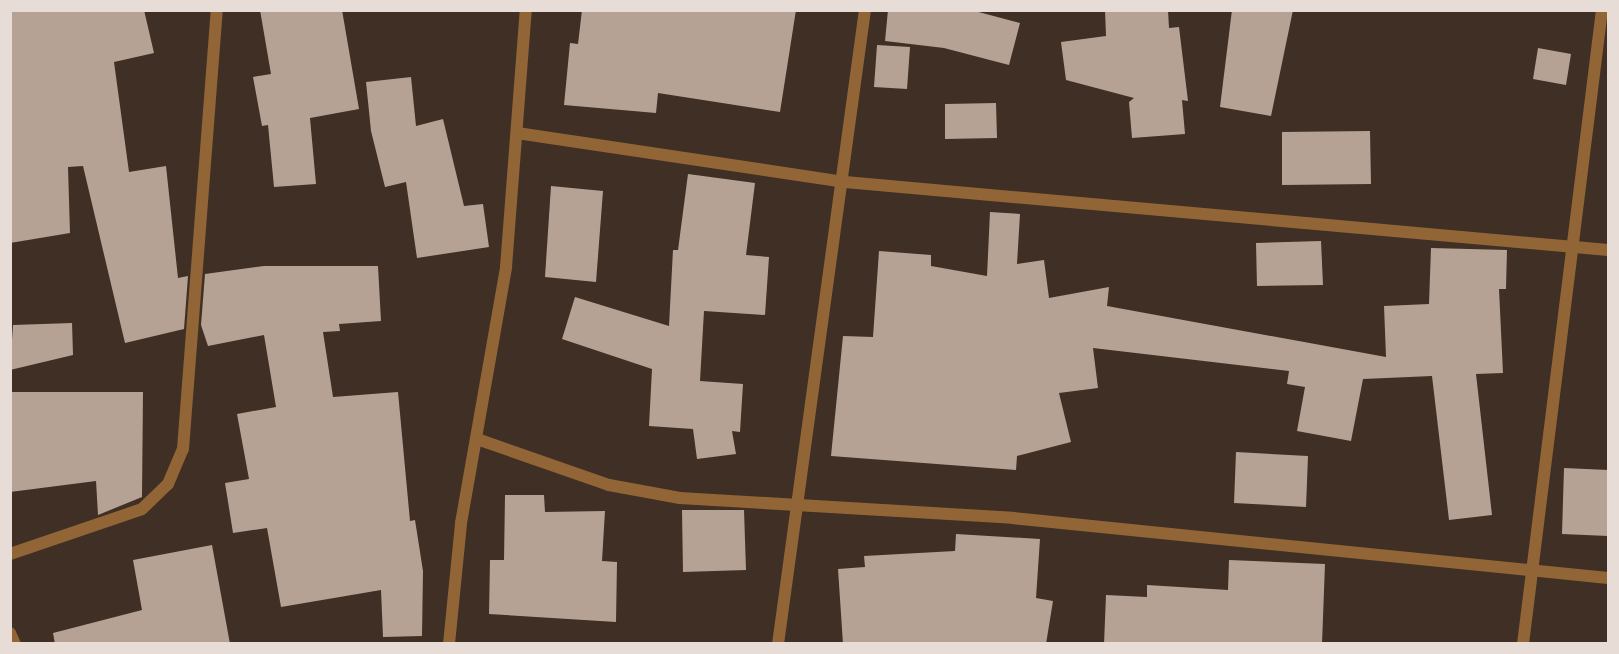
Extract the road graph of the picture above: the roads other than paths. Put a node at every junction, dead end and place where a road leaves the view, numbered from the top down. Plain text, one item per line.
1 (217, 10) edge
2 (526, 10) edge
3 (865, 10) edge
4 (1602, 10) edge
5 (517, 133) junction
6 (845, 182) junction
7 (1569, 245) junction
8 (1608, 250) edge
9 (477, 439) junction
10 (799, 507) junction
11 (10, 554) edge
12 (1534, 571) junction
13 (1608, 578) edge
14 (10, 633) edge
15 (15, 644) edge
16 (449, 644) edge
17 (778, 644) edge
18 (1523, 644) edge

1 - 11 street
2 - 5 street
3 - 6 street
4 - 7 street
5 - 6 street
5 - 9 street
6 - 7 street
6 - 10 street
7 - 8 street
7 - 12 street
9 - 10 street
9 - 16 street
10 - 12 street
10 - 17 street
12 - 13 street
12 - 18 street
14 - 15 street

